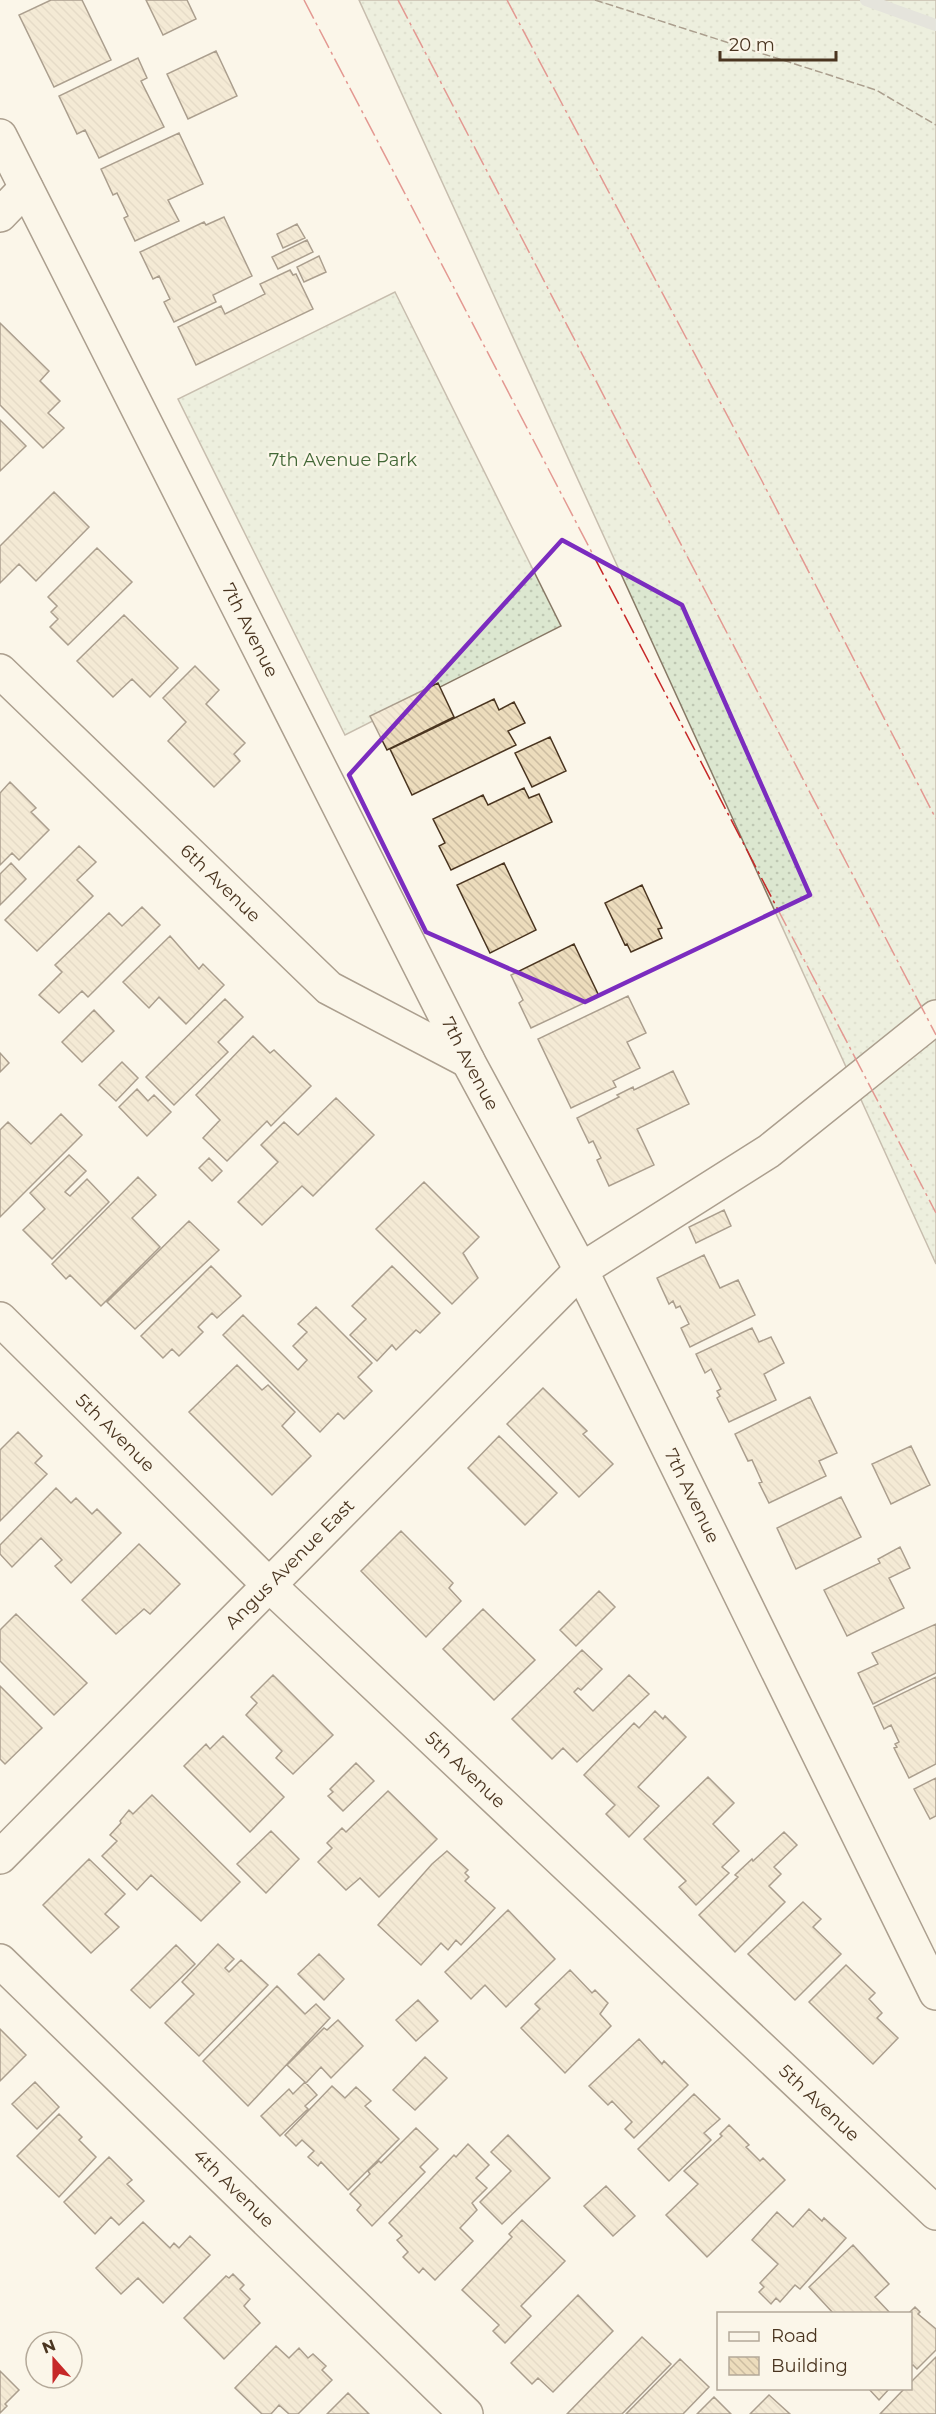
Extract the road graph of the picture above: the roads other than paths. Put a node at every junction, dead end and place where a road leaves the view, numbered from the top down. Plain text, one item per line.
1 (0, 136) edge
2 (26, 188) junction
3 (0, 215) edge
4 (0, 671) edge
5 (936, 1017) edge
6 (468, 1061) junction
7 (581, 1270) junction
8 (0, 1319) edge
9 (268, 1585) junction
10 (0, 1857) edge
11 (0, 1961) edge
12 (936, 1993) edge
13 (936, 2213) edge
14 (466, 2414) edge

1 - 2 street, 7th Avenue
2 - 3 street
2 - 6 street, 7th Avenue
4 - 6 street, 6th Avenue
5 - 7 street, Angus Avenue East
6 - 7 street, 7th Avenue
7 - 9 street, Angus Avenue East
7 - 12 street, 7th Avenue
8 - 9 street, 5th Avenue
9 - 10 street, Angus Avenue East
9 - 13 street, 5th Avenue
11 - 14 street, 4th Avenue

